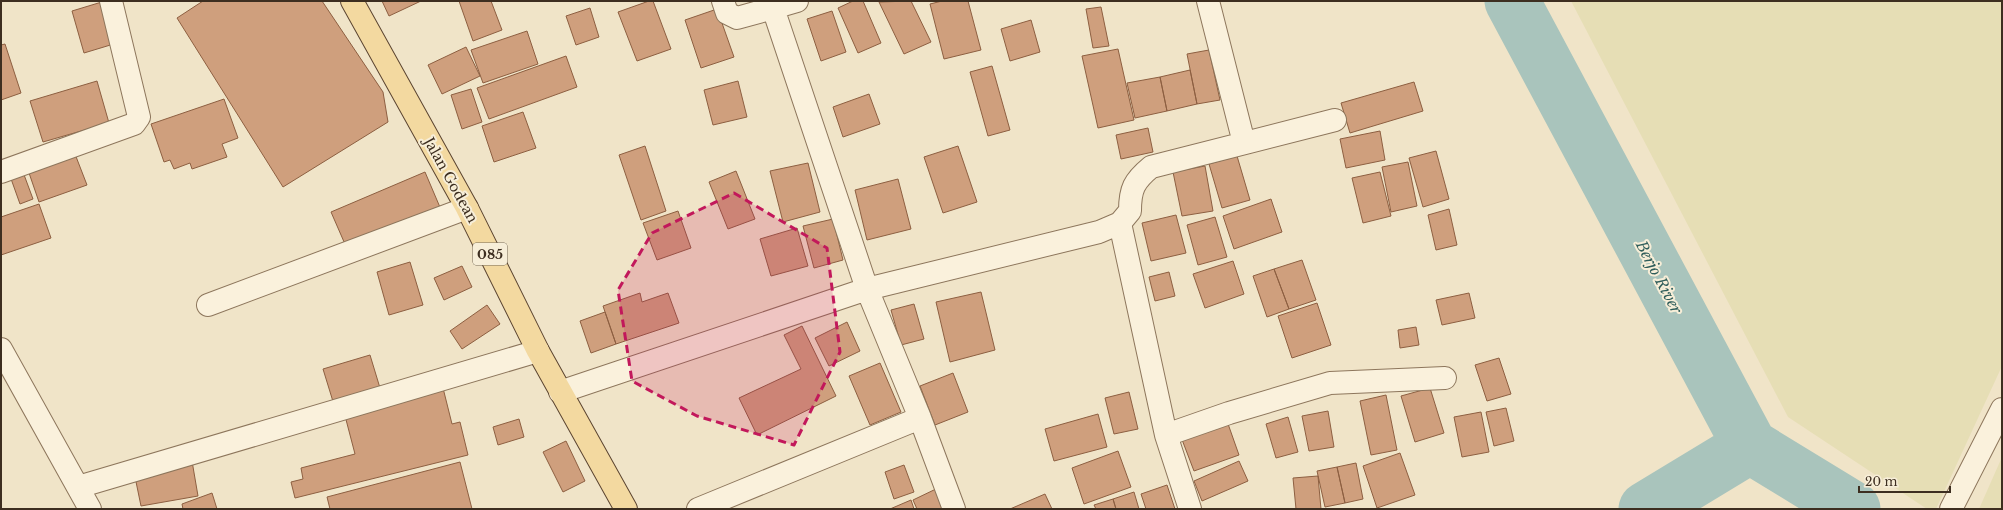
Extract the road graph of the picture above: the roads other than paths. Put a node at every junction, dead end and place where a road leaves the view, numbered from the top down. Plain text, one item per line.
1 (111, 1) edge
2 (352, 1) edge
3 (723, 1) edge
4 (797, 1) edge
5 (1208, 1) edge
6 (773, 8) junction
7 (1335, 120) dead end
8 (1244, 143) junction
9 (1, 172) edge
10 (467, 208) junction
11 (1120, 223) junction
12 (867, 289) junction
13 (208, 304) dead end
14 (1, 349) edge
15 (538, 351) junction
16 (1445, 378) dead end
17 (560, 392) junction
18 (2002, 409) edge
19 (920, 418) junction
20 (1166, 435) junction
21 (78, 487) junction
22 (90, 509) edge
23 (626, 509) edge
24 (698, 509) edge
25 (954, 509) edge
26 (1190, 509) edge
27 (1951, 509) edge

1 - 9 street
2 - 10 main road, Jalan Godean / 085
3 - 6 street
4 - 6 street
5 - 8 street
6 - 12 street
7 - 8 street
8 - 11 street
10 - 13 street
10 - 15 main road, Jalan Godean / 085
11 - 12 street
11 - 20 street
12 - 17 street
12 - 19 street
14 - 21 street
15 - 17 main road, Jalan Godean / 085
15 - 21 street
16 - 20 street
17 - 23 main road, Jalan Godean / 085
18 - 27 street
19 - 24 street
19 - 25 street
20 - 26 street
21 - 22 street

